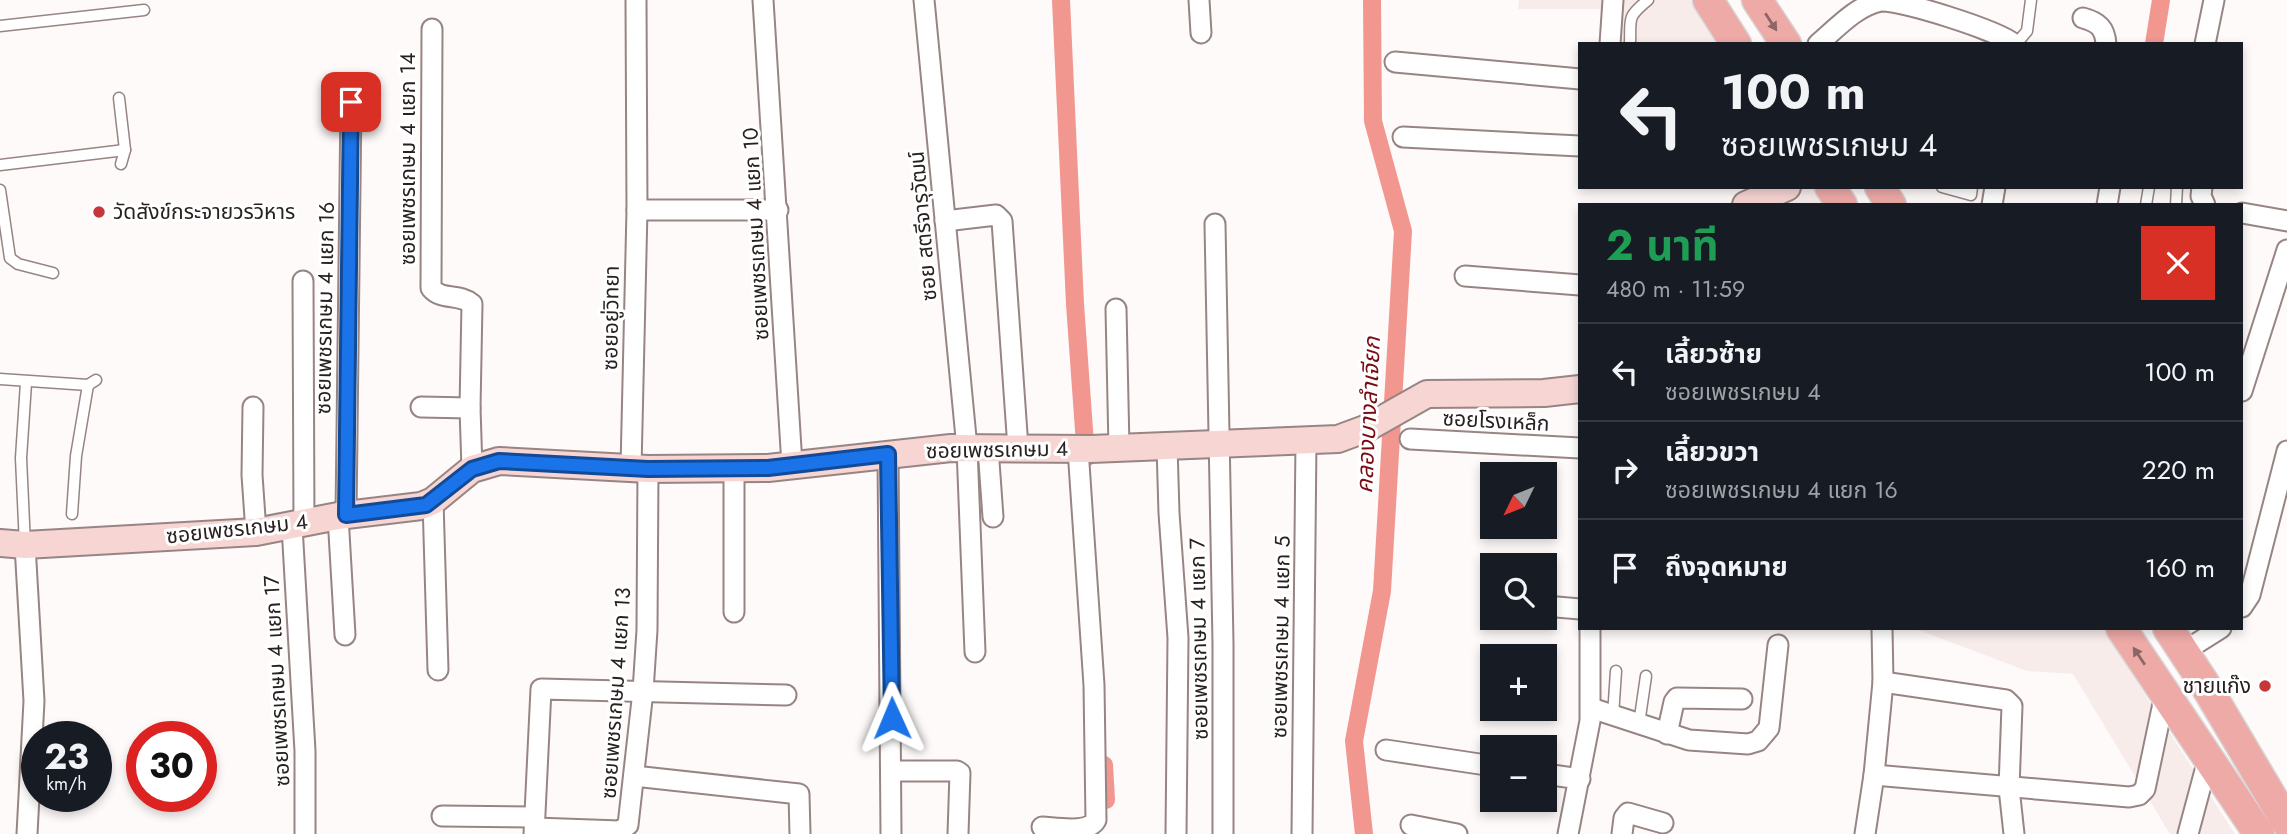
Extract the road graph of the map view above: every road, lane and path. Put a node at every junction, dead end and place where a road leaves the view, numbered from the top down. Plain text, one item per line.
1 (636, 0) edge
2 (763, 0) edge
3 (924, 0) edge
4 (1199, 0) edge
5 (1613, 0) edge
6 (1648, 0) edge
7 (1708, 0) edge
8 (1757, 0) edge
9 (1883, 0) edge
10 (2031, 0) edge
11 (2214, 0) edge
12 (144, 10) dead end
13 (2083, 18) dead end
14 (0, 26) edge
15 (432, 29) dead end
16 (1202, 33) dead end
17 (1610, 42) edge
18 (1630, 42) edge
19 (1735, 42) edge
20 (1785, 42) edge
21 (1820, 42) edge
22 (2012, 42) edge
23 (2017, 42) edge
24 (2106, 42) edge
25 (2205, 42) edge
26 (1395, 62) dead end
27 (1578, 79) edge
28 (119, 98) dead end
29 (351, 102) dead end
30 (1402, 137) dead end
31 (1578, 146) edge
32 (125, 150) junction
33 (121, 164) dead end
34 (0, 165) edge
35 (1782, 189) edge
36 (1949, 189) edge
37 (1972, 189) edge
38 (0, 190) edge
39 (1751, 203) edge
40 (637, 210) junction
41 (778, 210) junction
42 (2243, 213) edge
43 (945, 221) junction
44 (2287, 221) edge
45 (1216, 224) dead end
46 (2287, 250) edge
47 (52, 273) dead end
48 (1465, 276) dead end
49 (303, 281) dead end
50 (1578, 285) edge
51 (1116, 309) dead end
52 (0, 379) edge
53 (26, 383) junction
54 (2243, 388) edge
55 (1578, 389) edge
56 (253, 407) dead end
57 (421, 407) dead end
58 (470, 408) junction
59 (1410, 439) dead end
60 (1306, 440) junction
61 (1219, 444) junction
62 (1167, 446) junction
63 (1578, 447) edge
64 (978, 448) junction
65 (1018, 448) junction
66 (1119, 448) junction
67 (1083, 449) junction
68 (2287, 451) edge
69 (888, 454) junction
70 (792, 465) junction
71 (639, 468) junction
72 (734, 468) junction
73 (472, 469) junction
74 (433, 501) junction
75 (72, 514) dead end
76 (342, 516) junction
77 (993, 517) dead end
78 (298, 525) junction
79 (256, 532) junction
80 (12, 544) edge
81 (2243, 606) edge
82 (1557, 607) edge
83 (1578, 609) edge
84 (734, 612) dead end
85 (1590, 630) edge
86 (1882, 630) edge
87 (2122, 630) edge
88 (2214, 630) edge
89 (345, 635) dead end
90 (2176, 640) edge
91 (1778, 645) dead end
92 (975, 652) dead end
93 (438, 670) dead end
94 (1616, 671) dead end
95 (1646, 676) dead end
96 (1883, 682) junction
97 (2204, 683) junction
98 (643, 691) junction
99 (2165, 694) junction
100 (786, 695) dead end
101 (1742, 699) dead end
102 (1591, 708) junction
103 (1613, 716) junction
104 (2184, 724) junction
105 (1639, 725) junction
106 (1667, 734) junction
107 (1386, 751) dead end
108 (2207, 763) junction
109 (1480, 764) edge
110 (892, 771) junction
111 (1874, 775) junction
112 (634, 776) junction
113 (1557, 776) edge
114 (1580, 779) junction
115 (2009, 788) junction
116 (2287, 790) edge
117 (442, 816) dead end
118 (1663, 822) dead end
119 (2287, 823) edge
120 (1411, 825) dead end
121 (534, 826) edge
122 (1042, 827) dead end
123 (593, 832) edge
124 (622, 833) edge
125 (27, 834) edge
126 (305, 834) edge
127 (800, 834) edge
128 (891, 834) edge
129 (958, 834) edge
130 (1176, 834) edge
131 (1223, 834) edge
132 (1301, 834) edge
133 (1457, 834) edge
134 (1568, 834) edge
135 (1622, 834) edge
136 (1865, 834) edge
137 (2014, 834) edge
138 (2188, 834) edge
139 (2249, 834) edge
140 (2259, 834) edge

1 - 40 street, ซอยอยู่วิทยา
2 - 41 street, ซอยเพชรเกษม 4 แยก 10
3 - 43 street, ซอย สตรีจารุวัฒน์
4 - 16 street
5 - 17 street
6 - 18 lane
7 - 19 main road
8 -> 20 main road
9 - 21 street
9 - 22 street
10 - 23 lane
11 - 25 street
12 - 14 lane
13 - 24 street
15 - 58 street, ซอยเพชรเกษม 4 แยก 14
26 - 27 street
28 - 32 lane
29 - 76 street, ซอยเพชรเกษม 4 แยก 16
30 - 31 street
32 - 33 lane
32 - 34 lane
35 - 39 street
36 - 37 lane
38 - 47 lane
40 - 41 street
40 - 71 street, ซอยอยู่วิทยา
41 - 70 street, ซอยเพชรเกษม 4 แยก 10
42 - 44 street
43 - 64 street, ซอย สตรีจารุวัฒน์
43 - 65 street
45 - 61 street, ซอยเพชรเกษม 4 แยก 7
46 - 54 street
48 - 50 street
49 - 78 street, ซอยเพชรเกษม 4 แยก 17
51 - 66 street
52 - 53 lane
53 - 75 lane
53 - 80 lane
55 - 60 street, ซอยเพชรเกษม 4
56 - 79 street
57 - 58 street
58 - 73 street, ซอยเพชรเกษม 4 แยก 14
59 - 63 street, ซอยโรงเหล็ก
60 - 61 street, ซอยเพชรเกษม 4
60 - 132 street, ซอยเพชรเกษม 4 แยก 5
61 - 62 street, ซอยเพชรเกษม 4
61 - 131 street, ซอยเพชรเกษม 4 แยก 7
62 - 66 street, ซอยเพชรเกษม 4
62 - 130 street
64 - 65 street, ซอยเพชรเกษม 4
64 - 69 street, ซอยเพชรเกษม 4
64 - 77 street
64 - 92 street
65 - 67 street, ซอยเพชรเกษม 4
66 - 67 street, ซอยเพชรเกษม 4
67 - 122 street
68 - 81 street
69 - 70 street, ซอยเพชรเกษม 4
69 - 110 street
70 - 72 street, ซอยเพชรเกษม 4
71 - 72 street, ซอยเพชรเกษม 4
71 - 73 street, ซอยเพชรเกษม 4
71 - 98 street, ซอยเพชรเกษม 4 แยก 13
72 - 84 street
73 - 74 street, ซอยเพชรเกษม 4
74 - 76 street, ซอยเพชรเกษม 4
74 - 93 street
76 - 78 street, ซอยเพชรเกษม 4
76 - 89 street, ซอยเพชรเกษม 4 แยก 16
78 - 79 street, ซอยเพชรเกษม 4
78 - 126 street, ซอยเพชรเกษม 4 แยก 17
79 - 80 street, ซอยเพชรเกษม 4
80 - 125 street
82 - 83 street
85 - 102 street
86 - 96 street
99 -> 87 main road
88 - 90 street
90 - 97 main road
91 - 106 street
94 - 103 lane
95 - 105 lane
96 - 111 street
96 - 115 street
97 - 116 main road
97 - 119 main road
98 - 100 street
98 - 112 street, ซอยเพชรเกษม 4 แยก 13
98 - 121 street
99 - 104 main road
99 - 115 street
101 - 106 street
102 - 103 street
102 - 114 street
103 - 105 street
104 - 108 main road
104 - 140 main road
105 - 106 street
107 - 109 street
108 - 138 street
108 - 139 main road
110 - 128 street
110 - 129 street
111 - 115 street
111 - 136 street
112 - 124 street, ซอยเพชรเกษม 4 แยก 13
112 - 127 street
113 - 114 street
114 - 134 street
115 - 137 street
117 - 121 street, ซอยเพชรเกษม 4 แยก 13
118 - 135 street
120 - 133 street
121 - 123 street, ซอยเพชรเกษม 4 แยก 13
123 - 124 street, ซอยเพชรเกษม 4 แยก 13

